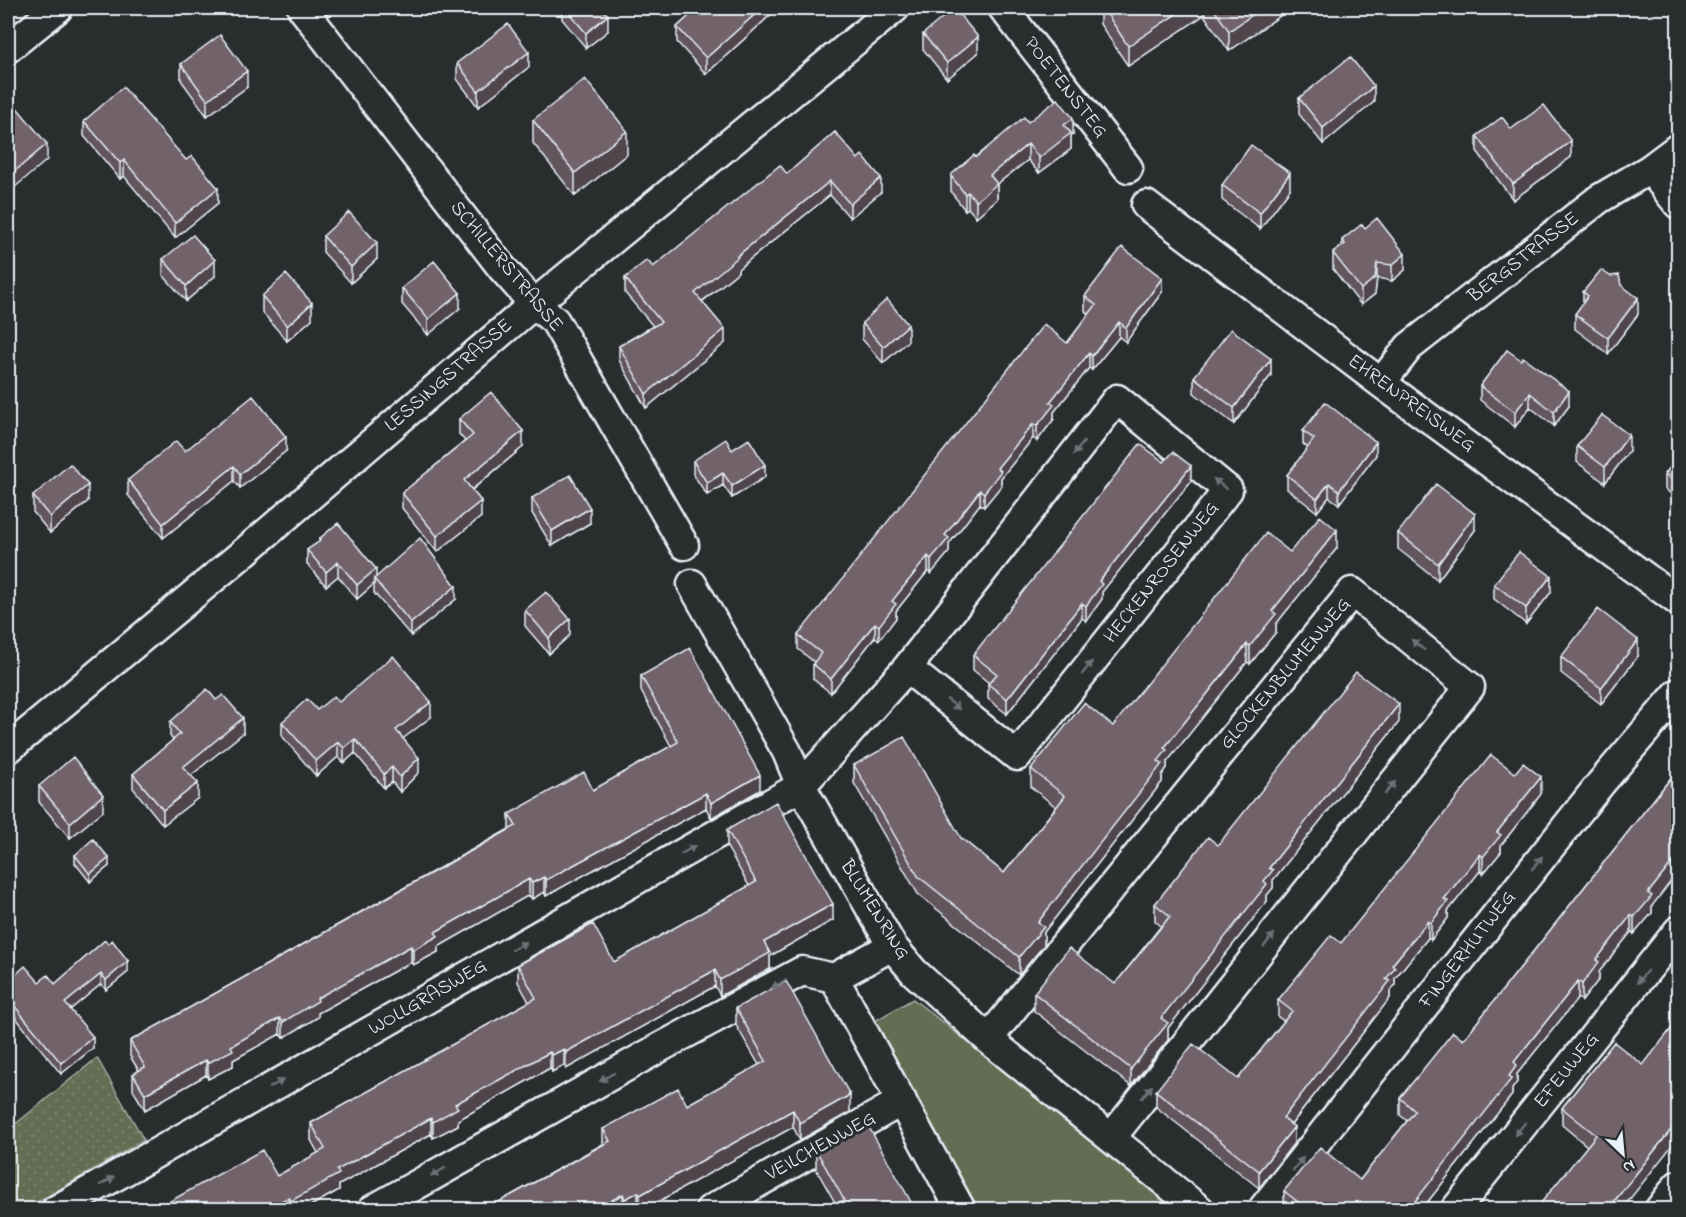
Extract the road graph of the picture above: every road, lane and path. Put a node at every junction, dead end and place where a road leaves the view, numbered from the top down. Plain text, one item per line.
1 (58, 8) edge
2 (302, 8) edge
3 (895, 8) edge
4 (1003, 8) edge
5 (8, 48) edge
6 (1678, 148) edge
7 (1128, 168) dead end
8 (1650, 169) junction
9 (1678, 204) edge
10 (1146, 206) dead end
11 (534, 304) junction
12 (1381, 383) junction
13 (684, 545) dead end
14 (692, 584) dead end
15 (1678, 601) edge
16 (907, 668) junction
17 (1678, 693) edge
18 (8, 749) edge
19 (801, 786) junction
20 (1678, 932) edge
21 (892, 946) junction
22 (834, 978) junction
23 (988, 1039) junction
24 (902, 1101) junction
25 (1111, 1138) junction
26 (1678, 1185) edge
27 (56, 1209) edge
28 (372, 1209) edge
29 (710, 1209) edge
30 (961, 1209) edge
31 (1200, 1209) edge
32 (1262, 1209) edge
33 (1455, 1209) edge
34 (1659, 1209) edge

1 - 5 street
2 - 11 street, SCHILLERSTRASSE
3 - 11 street, LESSINGSTRASSE
4 - 7 street, POETENSTEG
6 - 8 street, BERGSTRASSE
8 - 9 street
8 - 12 street, BERGSTRASSE
10 - 12 street, EHRENPREISWEG
11 - 13 street, SCHILLERSTRASSE
11 - 18 street, LESSINGSTRASSE
12 - 15 street, EHRENPREISWEG
14 - 19 street, BLUMENRING
16 -> 16 street, HECKENROSENWEG
16 - 19 street, HECKENROSENWEG
32 -> 17 street, FINGERHUTWEG
19 - 21 street, BLUMENRING
27 -> 19 street, WOLLGRASWEG
20 -> 33 street, EFEUWEG
21 - 22 street
21 - 23 street, BLUMENRING
22 - 24 street
22 -> 28 street
23 - 25 street, BLUMENRING
25 -> 23 street, GLOCKENBLUMENWEG
24 - 29 street, VEILCHENWEG
24 - 30 street
25 - 31 street, BLUMENRING
26 - 34 street

